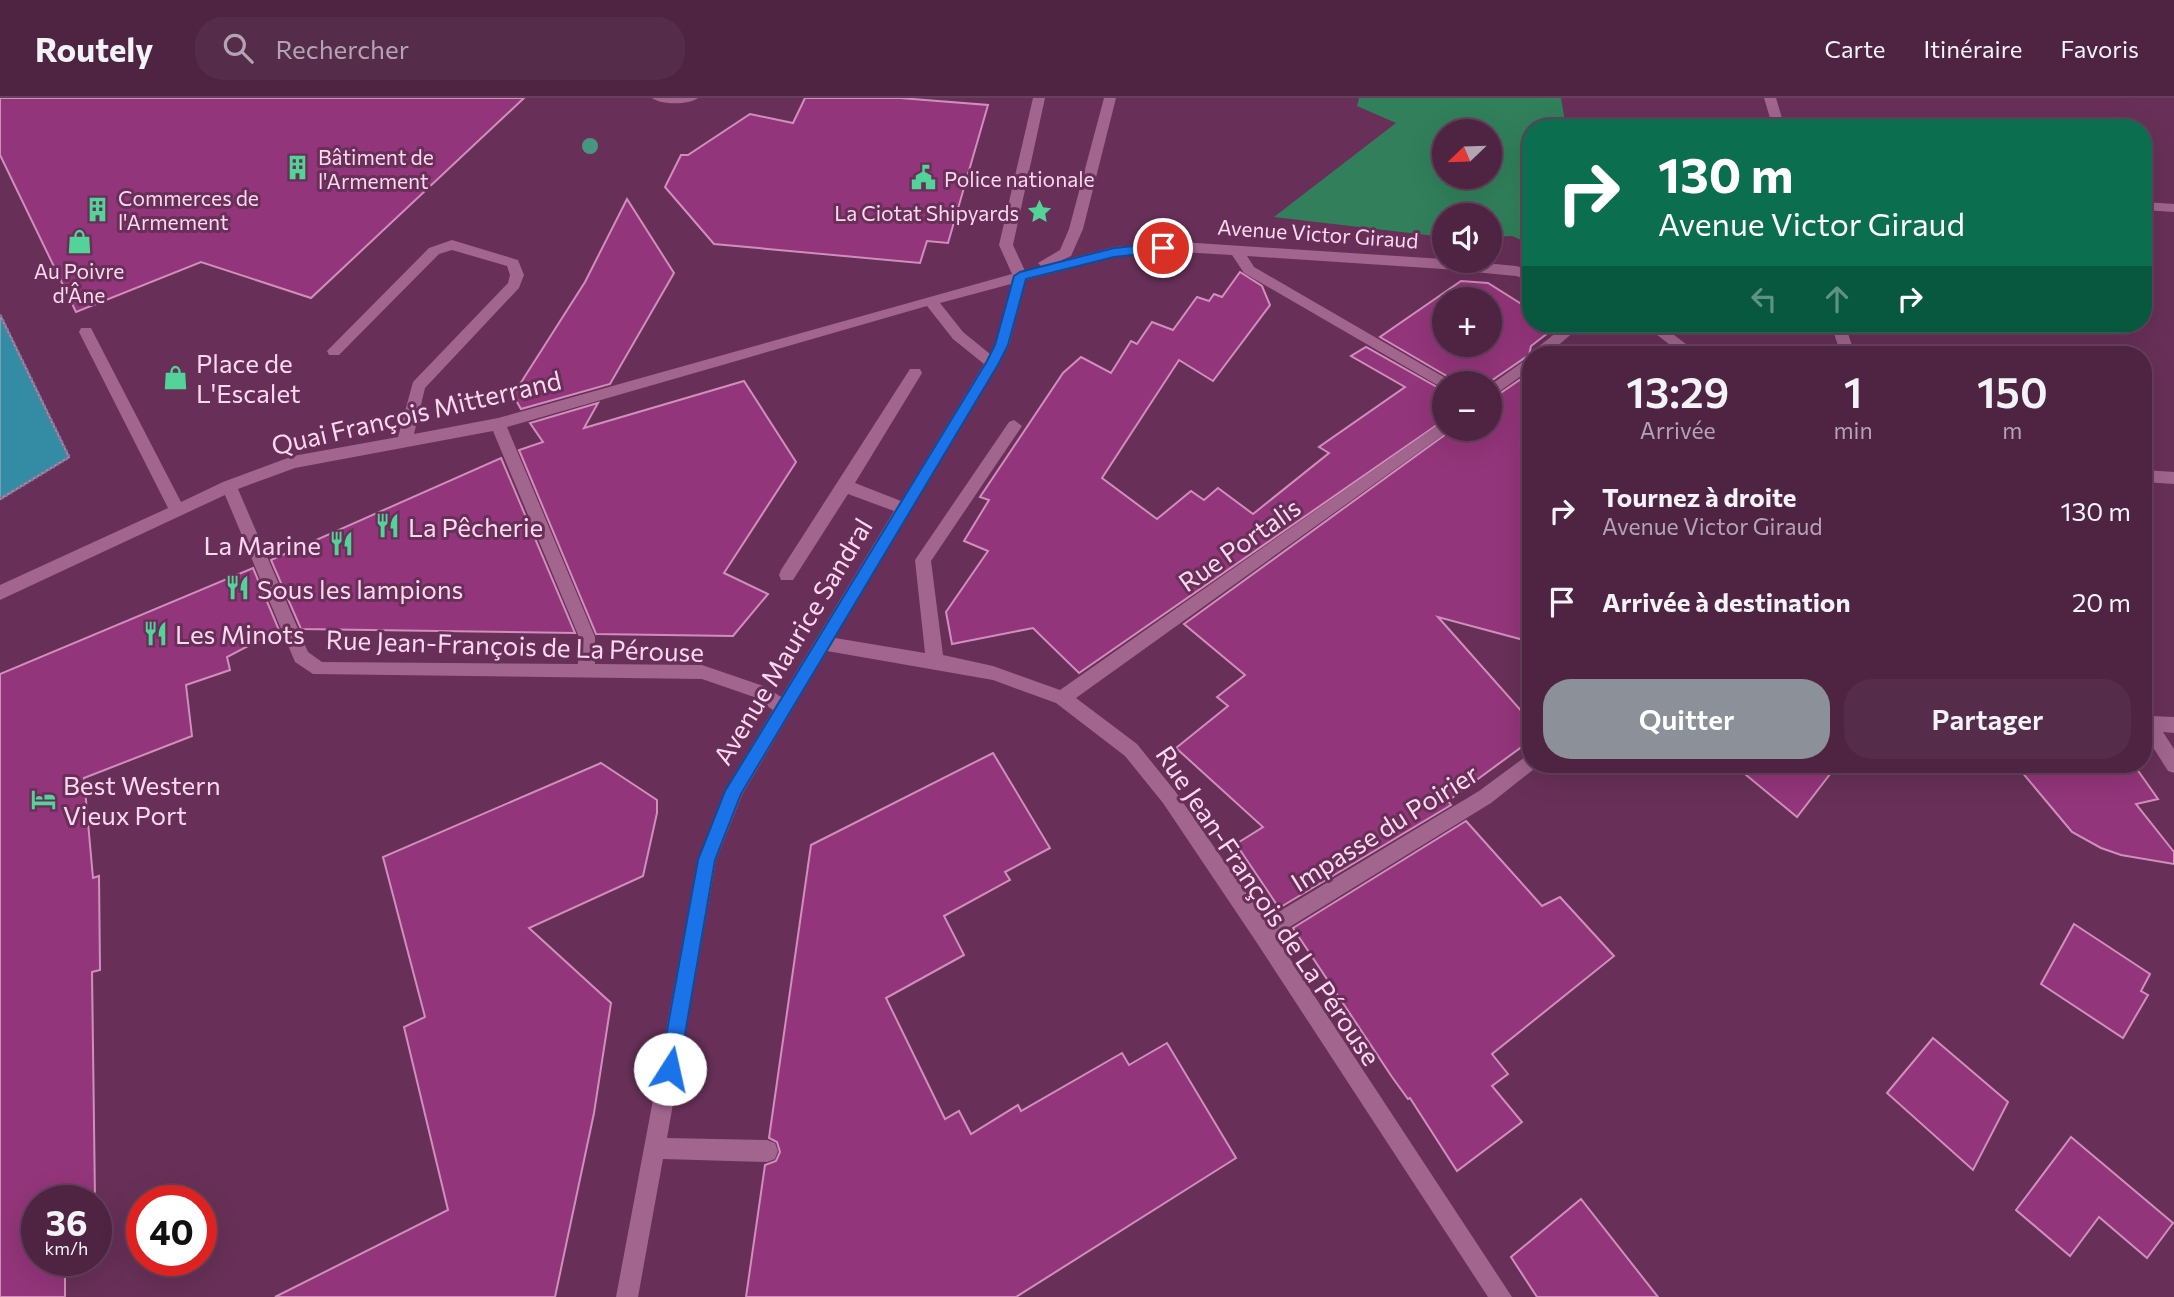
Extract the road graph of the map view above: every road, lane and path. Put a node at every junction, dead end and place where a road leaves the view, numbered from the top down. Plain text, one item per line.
1 (658, 98) edge
2 (692, 98) edge
3 (1039, 98) edge
4 (1110, 98) edge
5 (1770, 98) edge
6 (1776, 119) edge
7 (2152, 207) edge
8 (2174, 208) edge
9 (1237, 250) junction
10 (1522, 273) edge
11 (1020, 276) junction
12 (931, 300) junction
13 (0, 315) edge
14 (86, 332) dead end
15 (1565, 333) edge
16 (1662, 333) edge
17 (1549, 346) edge
18 (1681, 346) edge
19 (334, 351) dead end
20 (992, 363) junction
21 (1522, 367) edge
22 (915, 373) dead end
23 (1432, 377) edge
24 (1502, 383) edge
25 (498, 424) junction
26 (1014, 426) dead end
27 (1432, 436) edge
28 (405, 439) junction
29 (2152, 477) edge
30 (2174, 478) edge
31 (229, 485) junction
32 (845, 486) junction
33 (0, 499) edge
34 (905, 509) junction
35 (177, 510) junction
36 (787, 575) dead end
37 (0, 593) edge
38 (823, 643) junction
39 (935, 661) junction
40 (586, 672) junction
41 (1062, 698) junction
42 (783, 707) junction
43 (2152, 722) edge
44 (2174, 725) edge
45 (2152, 732) edge
46 (2174, 765) edge
47 (1522, 770) edge
48 (1262, 933) junction
49 (656, 1148) junction
50 (767, 1151) dead end
51 (628, 1297) edge
52 (1501, 1297) edge

1 - 2 street
3 - 11 street
4 - 11 street
5 - 6 street
7 - 8 street
9 - 10 street, Avenue Victor Giraud
9 - 11 street, Avenue Victor Giraud
9 - 23 street
11 - 12 street, Quai François Mitterrand
11 - 20 street, Avenue Maurice Sandral
12 - 20 street
12 - 25 street, Quai François Mitterrand
13 - 33 path
14 - 35 street
15 - 17 street
16 - 18 street
19 - 28 street
20 - 34 street, Avenue Maurice Sandral
21 - 24 street
22 - 32 street
25 - 28 street, Quai François Mitterrand
25 - 40 street
26 - 39 street
27 - 41 street, Rue Portalis
28 - 31 street, Quai François Mitterrand
29 - 30 street
31 - 35 street, Quai François Mitterrand
31 - 40 street, Rue Jean-François de La Pérouse
32 - 34 street
32 - 36 street
34 - 38 street, Avenue Maurice Sandral
35 - 37 street, Quai François Mitterrand
38 - 39 street, Rue Jean-François de La Pérouse
38 - 42 street, Avenue Maurice Sandral
39 - 41 street, Rue Jean-François de La Pérouse
40 - 42 street, Rue Jean-François de La Pérouse
41 - 48 street, Rue Jean-François de La Pérouse
42 - 49 street, Avenue Maurice Sandral
43 - 44 street
45 - 46 street
47 - 48 street, Impasse du Poirier
48 - 52 street, Rue Jean-François de La Pérouse
49 - 50 street
49 - 51 street, Avenue Maurice Sandral

